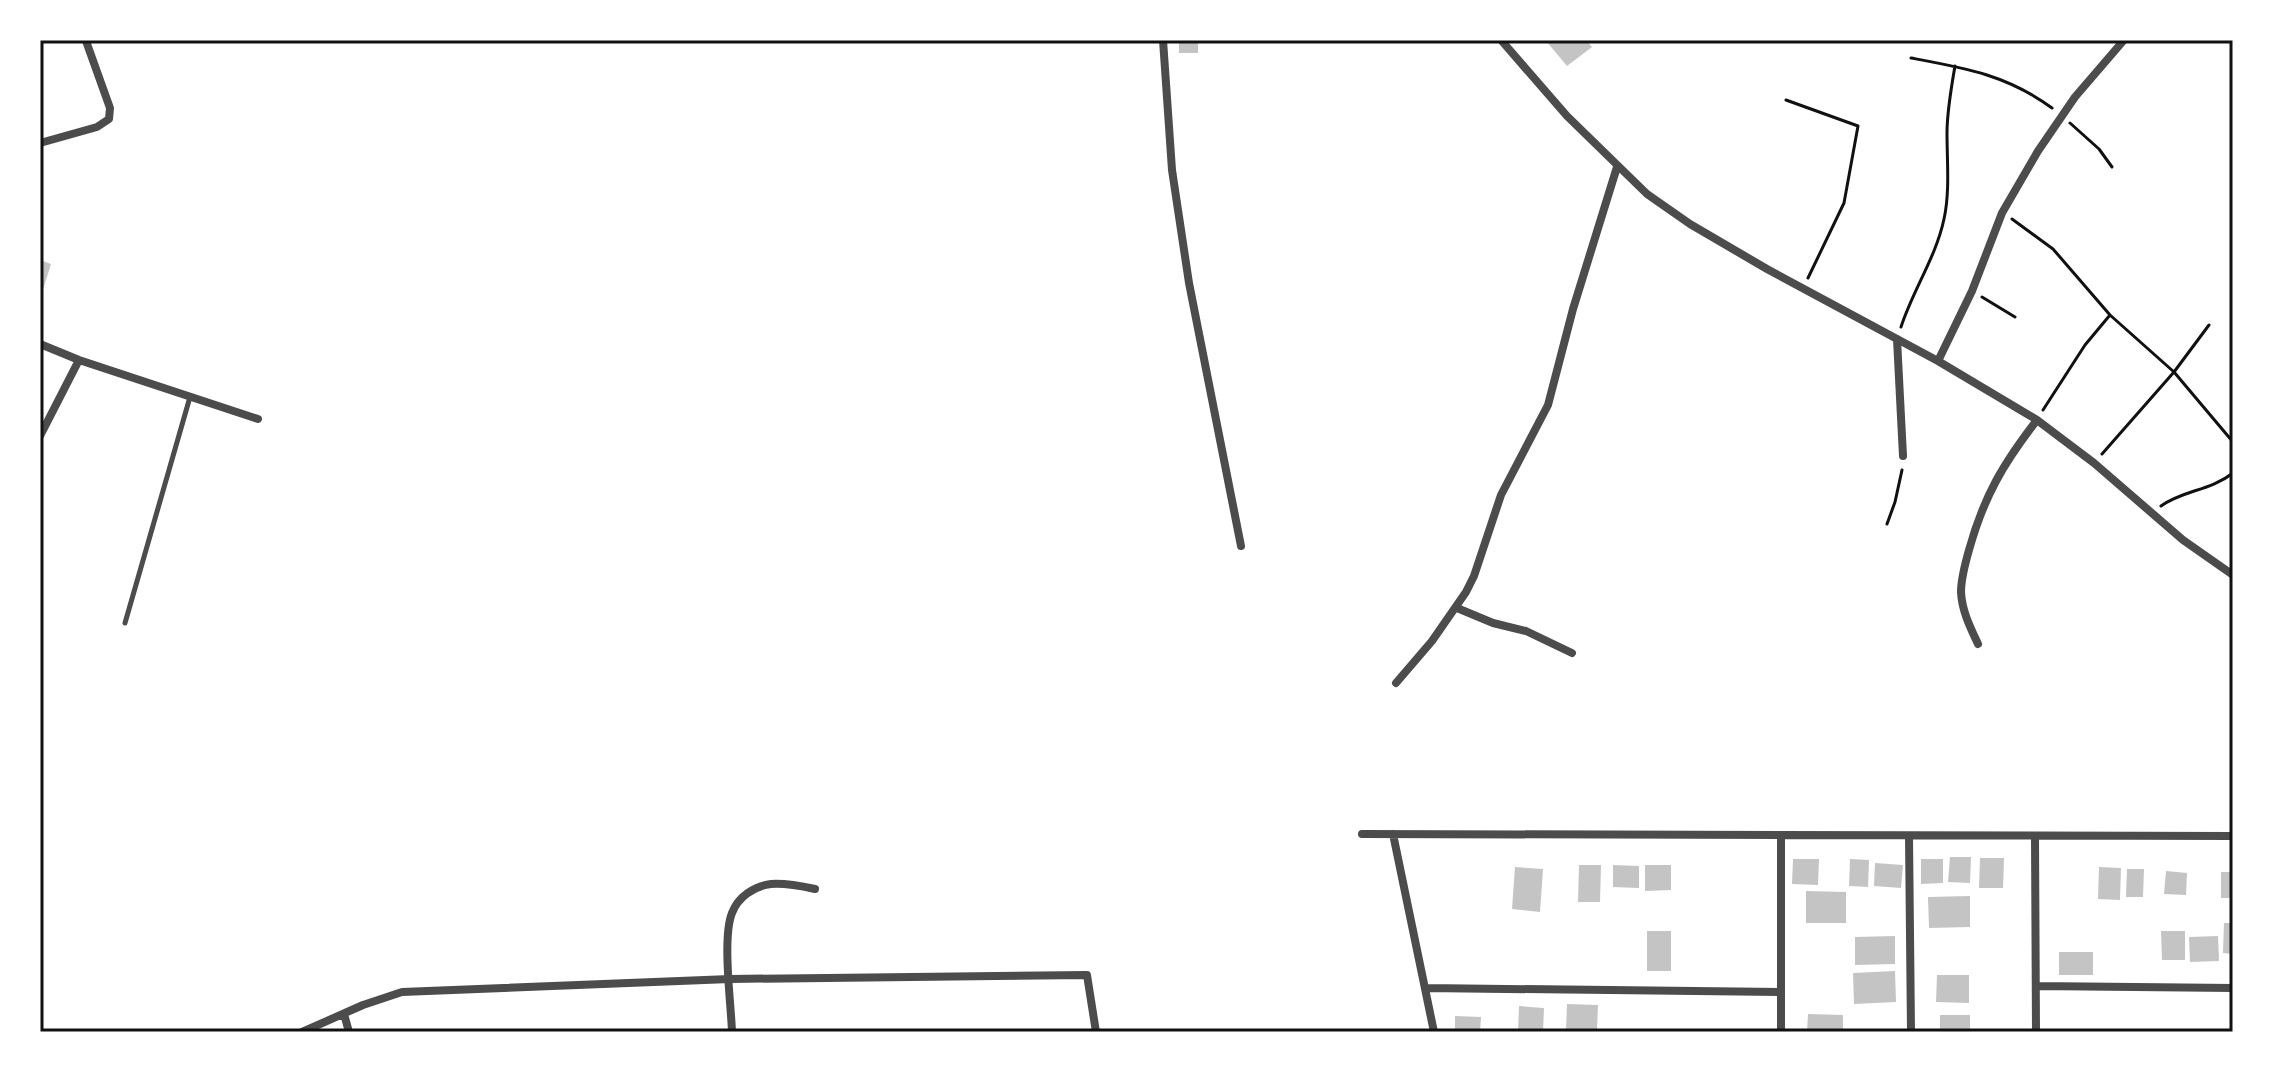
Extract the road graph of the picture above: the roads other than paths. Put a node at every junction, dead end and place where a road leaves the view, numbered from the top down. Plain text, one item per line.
1 (1163, 40) edge
2 (1501, 40) edge
3 (2124, 40) edge
4 (86, 41) edge
5 (40, 143) edge
6 (1617, 167) junction
7 (1897, 339) junction
8 (40, 344) edge
9 (79, 360) junction
10 (1938, 361) junction
11 (190, 397) junction
12 (258, 419) dead end
13 (2037, 420) junction
14 (40, 436) edge
15 (1903, 456) road end
16 (1241, 546) dead end
17 (2233, 575) edge
18 (1457, 608) junction
19 (125, 623) dead end
20 (1978, 644) dead end
21 (1572, 653) dead end
22 (1396, 683) dead end
23 (1362, 834) dead end
24 (1393, 834) junction
25 (1781, 835) junction
26 (1909, 836) junction
27 (2233, 836) edge
28 (2035, 837) junction
29 (815, 889) dead end
30 (730, 979) junction
31 (2036, 986) junction
32 (1426, 988) junction
33 (2233, 988) edge
34 (1781, 992) junction
35 (344, 1014) junction
36 (302, 1032) edge
37 (349, 1032) edge
38 (732, 1032) edge
39 (1096, 1032) edge
40 (1434, 1032) edge
41 (1781, 1032) edge
42 (1911, 1032) edge
43 (2036, 1032) edge

1 - 16 street
2 - 6 street
3 - 10 street
4 - 5 street
6 - 7 street
6 - 18 street
7 - 10 street
7 - 15 street
8 - 9 street
9 - 11 street
9 - 14 street
10 - 13 street
11 - 12 street
11 - 19 lane
13 - 17 street
13 - 20 street
18 - 21 street
18 - 22 street
23 - 24 street
24 - 25 street
24 - 32 street
25 - 26 street
25 - 34 street
26 - 28 street
26 - 42 street
27 - 28 street
28 - 31 street
29 - 30 street
30 - 35 street
30 - 38 street
30 - 39 street
31 - 33 street
31 - 43 street
32 - 34 street
32 - 40 street
34 - 41 street
35 - 36 street
35 - 37 street

